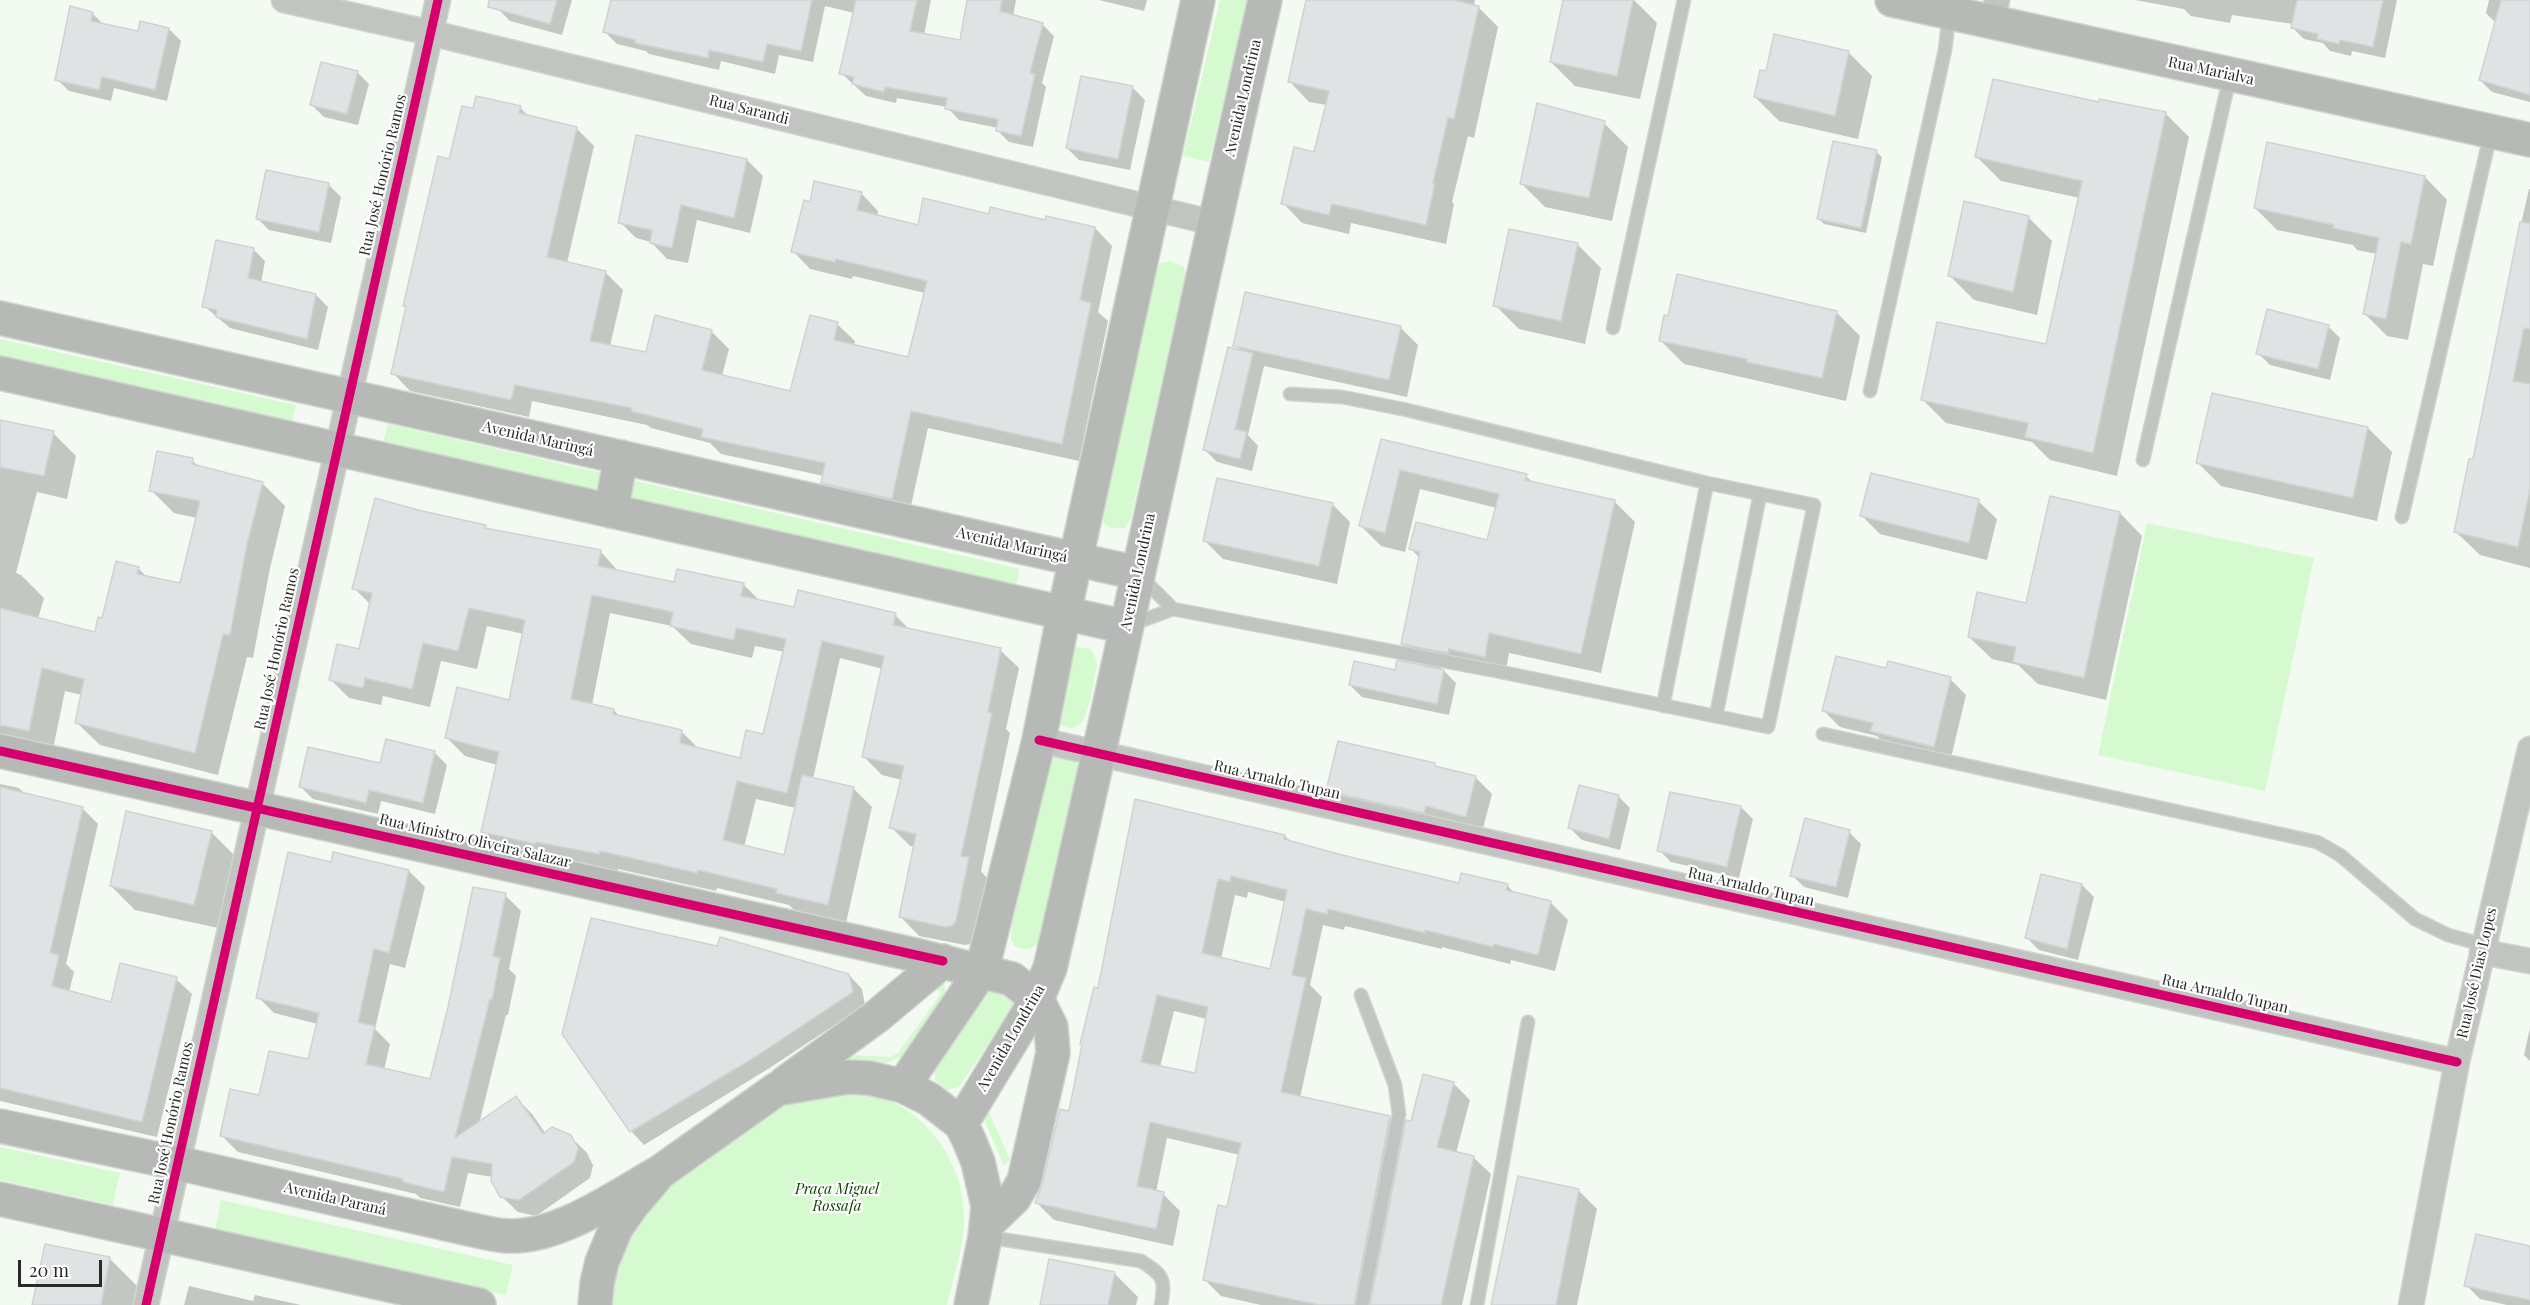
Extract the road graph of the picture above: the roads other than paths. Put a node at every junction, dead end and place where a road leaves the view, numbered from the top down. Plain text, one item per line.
1 (284, 0) edge
2 (438, 0) edge
3 (1198, 0) edge
4 (1265, 0) edge
5 (1684, 0) edge
6 (1892, 0) edge
7 (1995, 12) edge
8 (1950, 14) junction
9 (431, 33) junction
10 (2230, 75) junction
11 (2491, 131) junction
12 (2530, 140) edge
13 (1152, 208) junction
14 (1214, 223) junction
15 (0, 318) edge
16 (1613, 328) dead end
17 (0, 373) edge
18 (1870, 391) dead end
19 (1290, 394) dead end
20 (348, 396) junction
21 (336, 448) junction
22 (621, 457) junction
23 (2143, 460) dead end
24 (1707, 483) junction
25 (1760, 494) junction
26 (611, 511) junction
27 (2402, 517) dead end
28 (1076, 559) junction
29 (1137, 573) junction
30 (1173, 609) junction
31 (1064, 612) junction
32 (1126, 627) junction
33 (1664, 706) junction
34 (1716, 716) junction
35 (1823, 734) dead end
36 (1039, 740) junction
37 (2530, 749) edge
38 (0, 751) edge
39 (1100, 756) junction
40 (257, 808) junction
41 (2483, 948) junction
42 (943, 961) junction
43 (2530, 961) edge
44 (982, 970) junction
45 (1361, 995) dead end
46 (1037, 999) junction
47 (1528, 1022) dead end
48 (2457, 1062) junction
49 (903, 1086) junction
50 (777, 1089) junction
51 (961, 1124) junction
52 (0, 1126) edge
53 (177, 1163) junction
54 (660, 1172) junction
55 (0, 1199) edge
56 (987, 1230) junction
57 (162, 1234) junction
58 (147, 1305) edge
59 (479, 1305) edge
60 (595, 1305) edge
61 (971, 1305) edge
62 (1161, 1305) edge
63 (1362, 1305) edge
64 (1477, 1305) edge
65 (2411, 1305) edge

1 - 9 street, Rua Sarandi
2 - 9 street, Rua José Honório Ramos
3 - 13 main road
4 - 14 main road, Avenida Londrina
5 - 16 lane
6 - 8 main road, Rua Marialva
7 - 8 main road, Rua Marialva
7 - 10 main road, Rua Marialva
8 - 18 lane
9 - 13 street, Rua Sarandi
9 - 20 street, Rua José Honório Ramos
10 - 11 main road, Rua Marialva
10 - 23 lane
11 - 12 main road, Rua Marialva
11 - 27 lane
13 - 14 street, Rua Sarandi
13 - 28 main road
14 - 29 main road, Avenida Londrina
15 - 20 main road, Avenida Maringá
17 - 21 main road
19 - 24 lane
20 - 21 street, Rua José Honório Ramos
20 - 22 main road, Avenida Maringá
21 - 26 main road
21 - 40 street, Rua José Honório Ramos
22 - 26 main road
22 - 28 main road, Avenida Maringá
24 - 25 lane
24 - 33 lane
25 - 34 lane
25 - 34 lane
26 - 31 main road
28 - 29 main road, Avenida Maringá
28 - 31 main road
29 - 30 lane
29 - 32 main road, Avenida Londrina
30 - 32 lane
30 - 33 lane
31 - 32 main road
31 - 36 main road
32 - 39 main road, Avenida Londrina
33 - 34 lane
35 - 41 lane
36 - 39 street, Rua Arnaldo Tupan
36 - 44 main road
37 - 41 street, Rua José Dias Lopes
38 - 40 main road, Rua Ministro Oliveira Salazar
39 - 46 main road, Avenida Londrina
39 - 48 street, Rua Arnaldo Tupan
40 - 42 main road, Rua Ministro Oliveira Salazar
40 - 53 street, Rua José Honório Ramos
41 - 43 street
41 - 48 street, Rua José Dias Lopes
42 - 44 main road, Rua Ministro Oliveira Salazar
42 - 50 main road
44 - 46 main road, Rua Ministro Oliveira Salazar
44 - 49 main road
45 - 63 lane
46 - 51 main road, Avenida Londrina
46 - 56 main road
47 - 64 lane
48 - 65 street, Rua José Dias Lopes
49 - 50 main road
49 - 51 main road
50 - 54 main road
51 - 56 main road
52 - 53 main road, Avenida Paraná
53 - 54 main road, Avenida Paraná
53 - 57 street, Rua José Honório Ramos
54 - 60 main road
55 - 57 main road
56 - 61 main road
56 - 62 lane
57 - 58 street, Rua José Honório Ramos
57 - 59 main road

